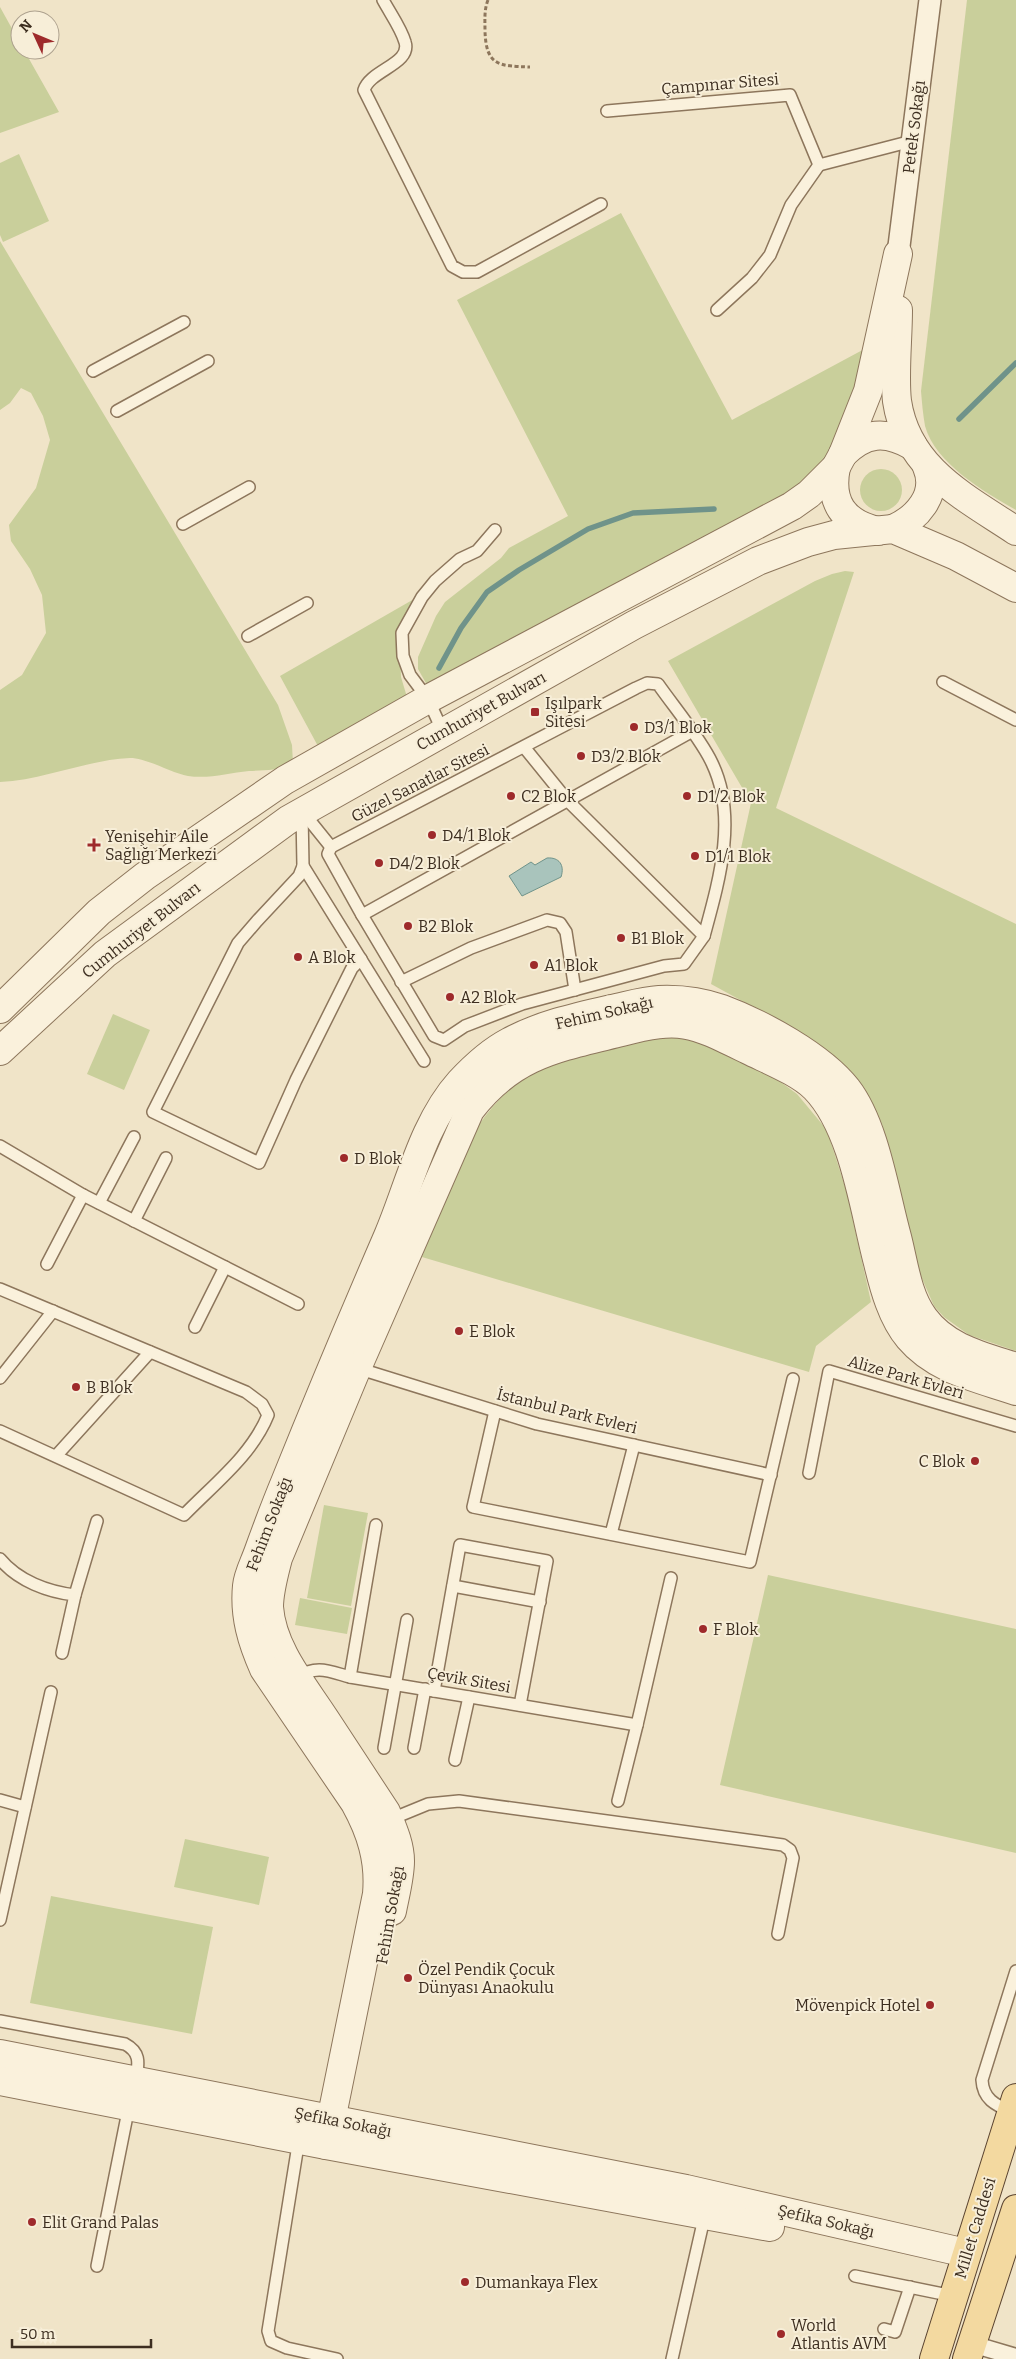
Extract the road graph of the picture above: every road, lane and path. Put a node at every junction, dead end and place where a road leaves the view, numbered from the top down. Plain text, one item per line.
1 (383, 0) edge
2 (488, 0) edge
3 (930, 0) edge
4 (530, 67) dead end
5 (607, 111) dead end
6 (912, 141) junction
7 (819, 165) junction
8 (602, 204) dead end
9 (898, 254) junction
10 (717, 310) dead end
11 (184, 322) dead end
12 (208, 361) dead end
13 (93, 371) dead end
14 (116, 411) dead end
15 (920, 456) junction
16 (839, 461) junction
17 (249, 487) dead end
18 (183, 524) dead end
19 (495, 530) dead end
20 (885, 530) junction
21 (1016, 531) edge
22 (1016, 588) edge
23 (307, 603) dead end
24 (248, 636) dead end
25 (943, 682) dead end
26 (428, 699) junction
27 (1016, 720) edge
28 (443, 732) junction
29 (691, 732) junction
30 (524, 747) junction
31 (285, 780) junction
32 (568, 800) junction
33 (302, 811) junction
34 (331, 847) junction
35 (303, 866) junction
36 (362, 915) junction
37 (704, 936) junction
38 (361, 959) junction
39 (401, 982) junction
40 (576, 990) junction
41 (0, 1010) edge
42 (0, 1051) edge
43 (424, 1061) dead end
44 (134, 1137) dead end
45 (0, 1146) edge
46 (166, 1158) dead end
47 (84, 1195) junction
48 (99, 1203) junction
49 (134, 1221) junction
50 (46, 1264) dead end
51 (225, 1267) junction
52 (0, 1288) edge
53 (298, 1304) dead end
54 (53, 1311) junction
55 (194, 1327) dead end
56 (150, 1352) junction
57 (346, 1364) junction
58 (1016, 1367) edge
59 (0, 1378) edge
60 (793, 1379) dead end
61 (1016, 1391) edge
62 (494, 1411) junction
63 (1016, 1426) edge
64 (0, 1431) edge
65 (634, 1445) junction
66 (56, 1456) junction
67 (809, 1473) dead end
68 (771, 1475) junction
69 (97, 1521) dead end
70 (376, 1525) dead end
71 (611, 1534) junction
72 (0, 1559) edge
73 (671, 1578) dead end
74 (453, 1586) junction
75 (75, 1595) junction
76 (540, 1602) junction
77 (407, 1620) dead end
78 (62, 1653) dead end
79 (350, 1677) junction
80 (288, 1683) junction
81 (395, 1684) junction
82 (429, 1690) junction
83 (51, 1692) dead end
84 (469, 1697) junction
85 (520, 1705) junction
86 (637, 1725) junction
87 (384, 1748) dead end
88 (414, 1748) dead end
89 (455, 1760) dead end
90 (0, 1800) edge
91 (618, 1800) dead end
92 (25, 1807) junction
93 (389, 1820) junction
94 (4, 1882) edge
95 (0, 1920) edge
96 (778, 1934) dead end
97 (1016, 1971) edge
98 (0, 2021) edge
99 (0, 2054) edge
100 (0, 2081) edge
101 (132, 2094) junction
102 (1014, 2105) edge
103 (336, 2134) junction
104 (299, 2140) junction
105 (696, 2202) junction
106 (1016, 2209) edge
107 (97, 2266) dead end
108 (996, 2271) junction
109 (960, 2273) junction
110 (855, 2276) dead end
111 (910, 2287) junction
112 (884, 2329) dead end
113 (970, 2351) edge
114 (1016, 2357) edge
115 (337, 2359) edge
116 (672, 2359) edge
117 (934, 2359) edge

1 - 8 lane
2 - 4 path
3 - 6 street, Petek Sokağı
5 - 7 lane, Çampınar Sitesi
6 - 7 lane
6 - 9 street, Petek Sokağı
7 - 10 lane
9 - 15 street
9 - 16 street
11 - 13 lane
12 - 14 lane
15 - 16 street
15 - 20 street
15 - 21 street
16 - 20 street
16 - 26 street
17 - 18 lane
19 - 26 lane
20 - 22 street
20 - 28 street, Cumhuriyet Bulvarı
23 - 24 lane
25 - 27 lane
26 - 28 lane
26 - 31 street
28 - 33 street, Cumhuriyet Bulvarı
29 - 30 lane, Güzel Sanatlar Sitesi
29 - 32 lane
29 - 37 lane, Güzel Sanatlar Sitesi
30 - 32 lane
30 - 34 lane, Güzel Sanatlar Sitesi
31 - 33 street
31 - 41 street
32 - 36 lane
32 - 37 lane
33 - 34 lane, Güzel Sanatlar Sitesi
33 - 35 lane
33 - 42 street, Cumhuriyet Bulvarı
34 - 36 lane, Güzel Sanatlar Sitesi
35 - 38 lane
35 - 38 lane
36 - 39 lane, Güzel Sanatlar Sitesi
37 - 40 lane, Güzel Sanatlar Sitesi
38 - 43 lane
39 - 40 lane, Güzel Sanatlar Sitesi
39 - 40 lane
44 - 48 lane
45 - 47 lane
46 - 49 lane
47 - 48 lane
47 - 50 lane
48 - 49 lane
49 - 51 lane
51 - 53 lane
51 - 55 lane
52 - 54 lane
54 - 56 lane
54 - 59 lane
56 - 66 lane
56 - 66 lane
57 - 58 street, Fehim Sokağı
57 - 61 street, Fehim Sokağı
57 - 62 lane, İstanbul Park Evleri
57 - 80 street, Fehim Sokağı
60 - 68 lane
62 - 65 lane, İstanbul Park Evleri
62 - 71 lane
63 - 67 lane, Alize Park Evleri
64 - 66 lane
65 - 68 lane, İstanbul Park Evleri
65 - 71 lane
68 - 71 lane
69 - 75 lane
70 - 79 lane
72 - 75 lane
73 - 86 lane
74 - 76 lane
74 - 76 lane
74 - 82 lane
75 - 78 lane
76 - 85 lane
77 - 81 lane
79 - 80 lane, Çevik Sitesi
79 - 81 lane, Çevik Sitesi
80 - 93 street, Fehim Sokağı
80 - 103 street, Fehim Sokağı
81 - 82 lane, Çevik Sitesi
81 - 87 lane
82 - 84 lane, Çevik Sitesi
82 - 88 lane
83 - 92 lane
84 - 85 lane, Çevik Sitesi
84 - 89 lane
85 - 86 lane, Çevik Sitesi
86 - 91 lane
90 - 92 lane
92 - 94 lane
93 - 96 lane
93 - 103 street, Fehim Sokağı
94 - 95 lane
97 - 102 lane
98 - 101 lane
99 - 101 street, Şefika Sokağı
100 - 101 street, Şefika Sokağı
101 - 103 street, Şefika Sokağı
101 - 104 street, Şefika Sokağı
101 - 107 lane
102 - 109 main road, Millet Caddesi
103 - 104 street, Şefika Sokağı
103 - 105 street, Şefika Sokağı
104 - 115 lane
105 - 109 street, Şefika Sokağı
105 - 116 lane
106 - 108 main road, Millet Caddesi
108 - 109 main road
108 - 113 main road, Millet Caddesi
109 - 111 lane
109 - 117 main road, Millet Caddesi
110 - 111 lane
111 - 112 lane
113 - 114 street

